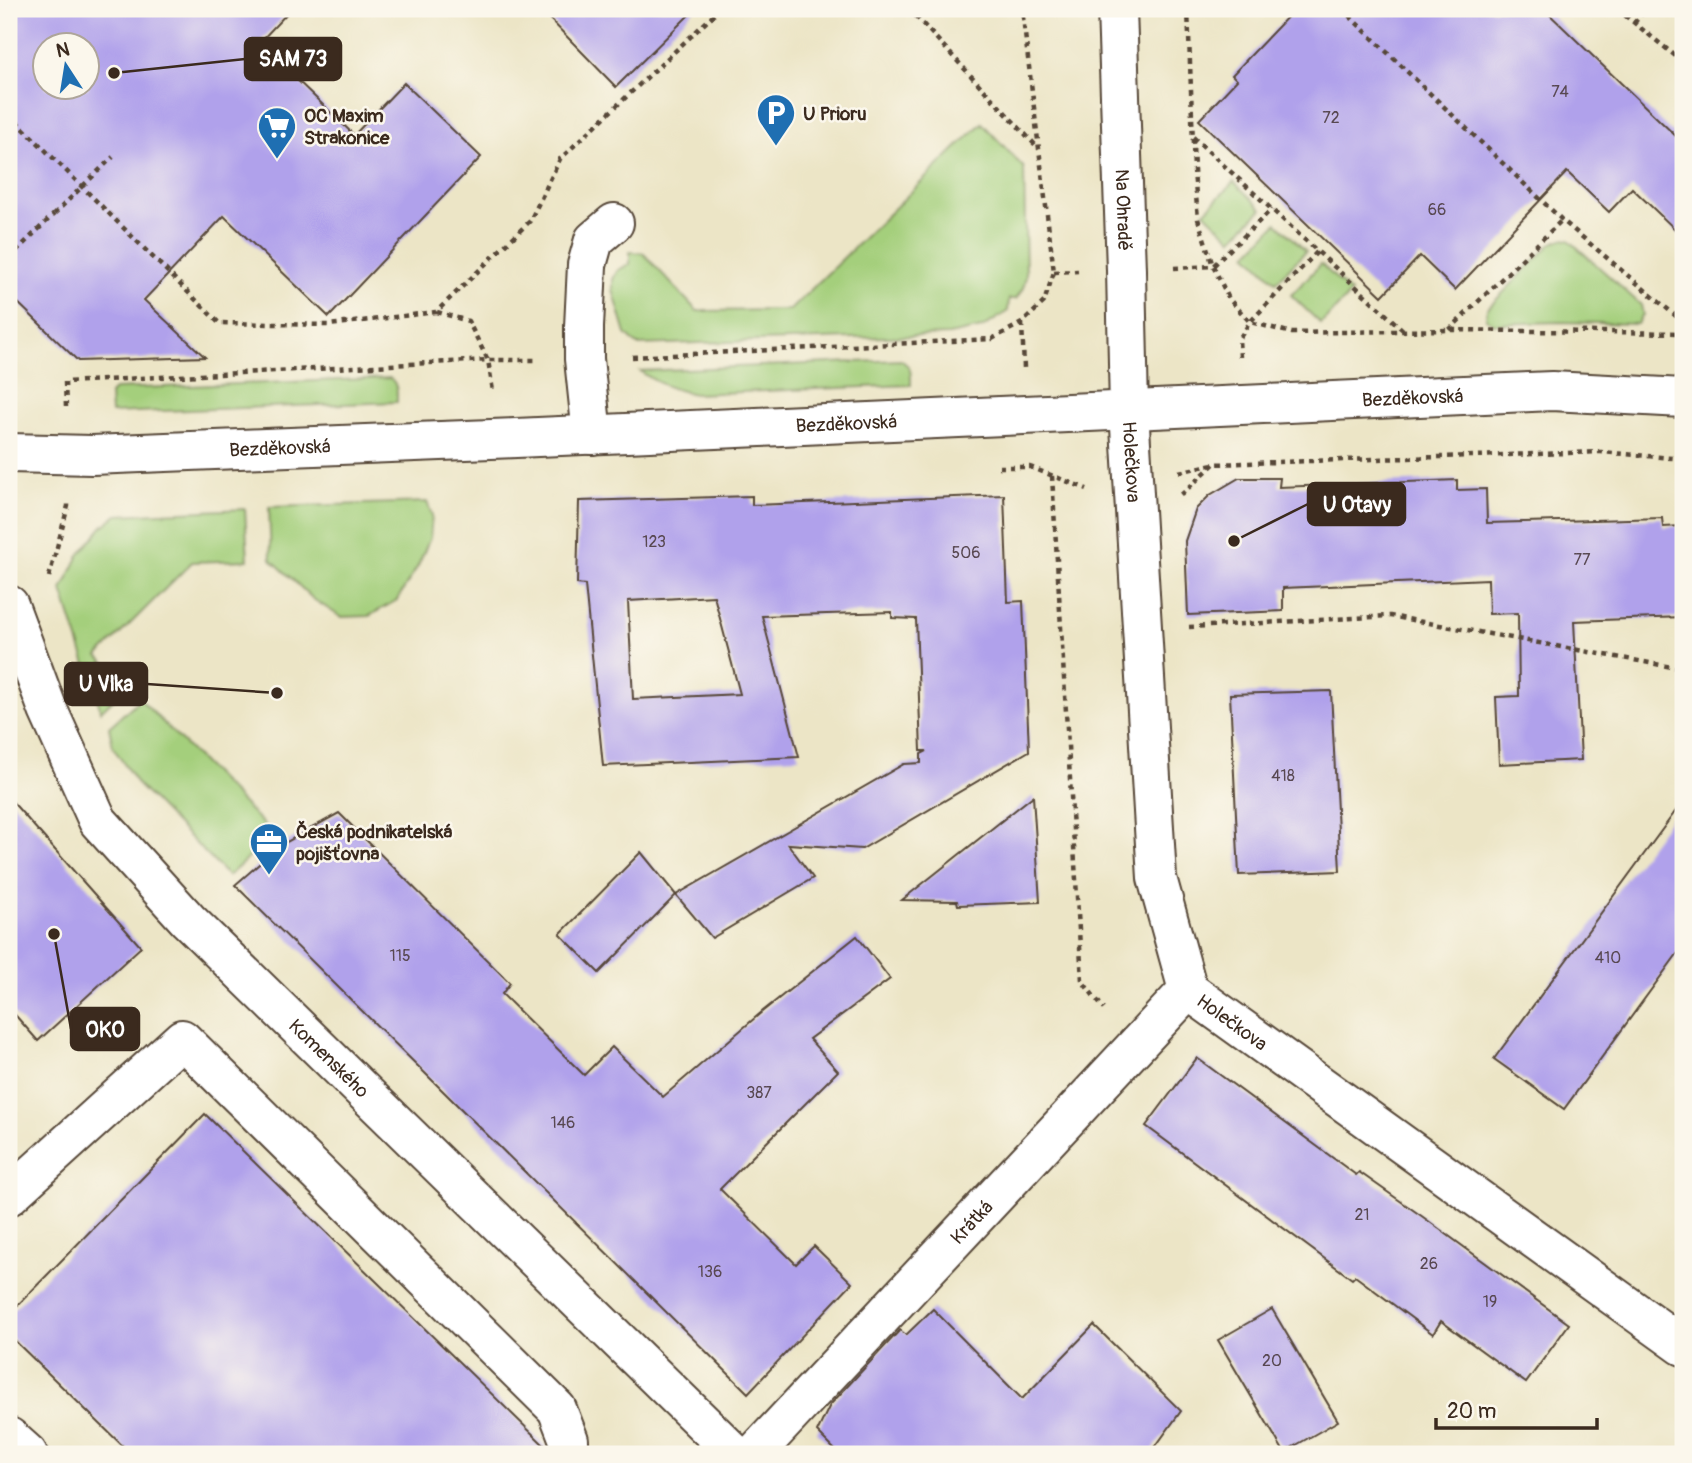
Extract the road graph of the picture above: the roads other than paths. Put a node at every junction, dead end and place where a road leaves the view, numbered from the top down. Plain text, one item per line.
1 (1117, 9) edge
2 (614, 223) dead end
3 (1683, 398) edge
4 (1129, 410) junction
5 (592, 435) junction
6 (9, 453) edge
7 (9, 605) edge
8 (1188, 990) junction
9 (9, 1196) edge
10 (1683, 1346) edge
11 (9, 1437) edge
12 (28, 1454) edge
13 (569, 1454) edge
14 (735, 1454) edge
15 (754, 1454) edge

1 - 4 street, Na Ohradě
2 - 5 street
3 - 4 street, Bezděkovská
4 - 5 street, Bezděkovská
4 - 8 street, Holečkova
5 - 6 street, Bezděkovská
7 - 14 street, Komenského
8 - 10 street, Holečkova
8 - 15 street, Krátká
9 - 13 street
11 - 12 street

